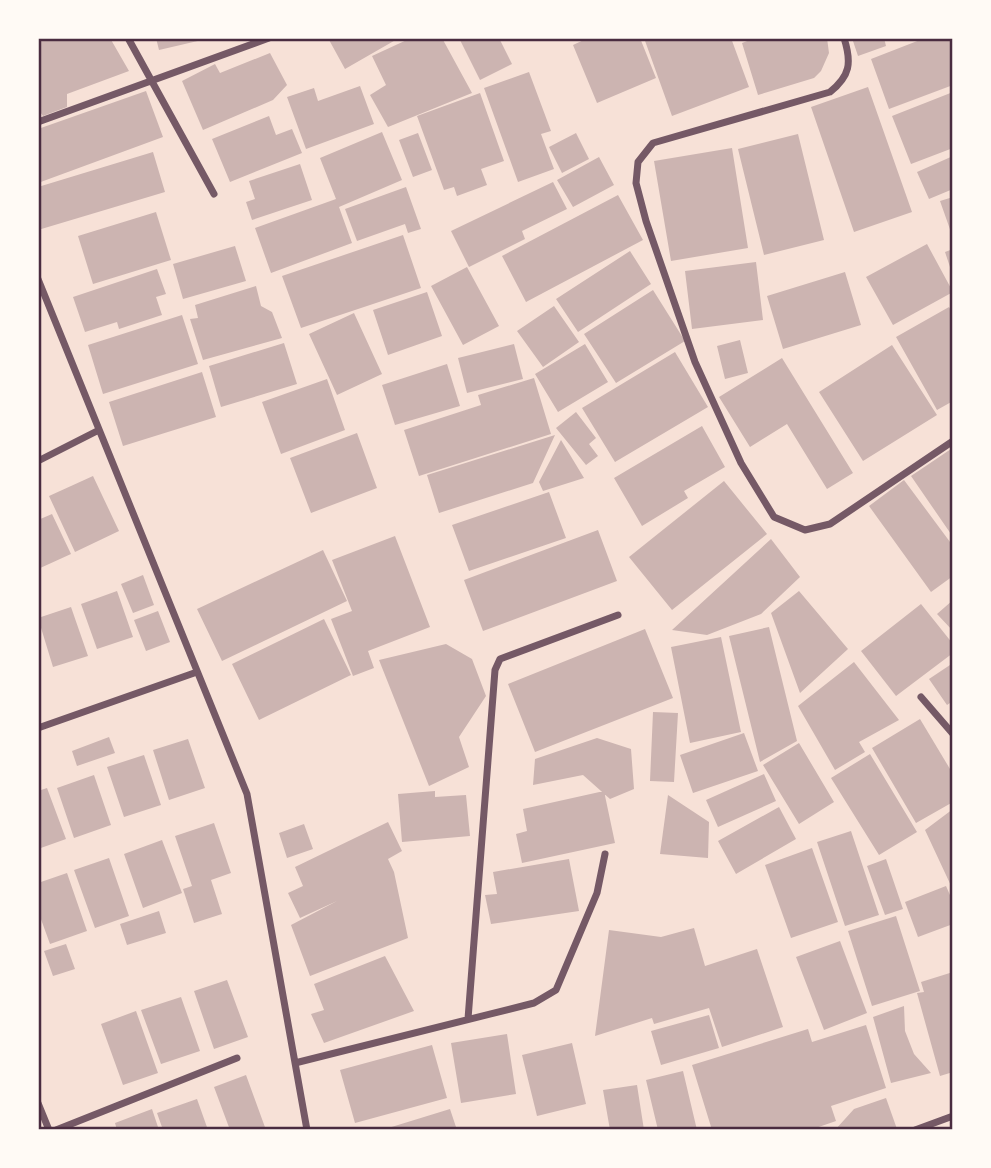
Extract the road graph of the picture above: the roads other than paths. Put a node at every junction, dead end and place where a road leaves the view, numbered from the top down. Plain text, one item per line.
1 (128, 38) edge
2 (269, 38) edge
3 (844, 38) edge
4 (152, 79) junction
5 (38, 122) edge
6 (214, 194) dead end
7 (38, 279) edge
8 (99, 430) junction
9 (953, 441) edge
10 (38, 461) edge
11 (618, 615) dead end
12 (197, 672) junction
13 (921, 697) dead end
14 (38, 728) edge
15 (953, 734) edge
16 (605, 854) dead end
17 (468, 1019) junction
18 (237, 1058) dead end
19 (295, 1063) junction
20 (38, 1103) edge
21 (953, 1116) edge
22 (49, 1129) edge
23 (56, 1129) edge
24 (307, 1129) edge
25 (915, 1129) edge

1 - 4 street
2 - 4 street
3 - 9 street
4 - 5 street
4 - 6 street
7 - 8 street
8 - 10 street
8 - 12 street
11 - 17 street
12 - 14 street
12 - 19 street
13 - 15 street
16 - 17 street
17 - 19 street
18 - 23 street
19 - 24 street
20 - 22 street
21 - 25 street

